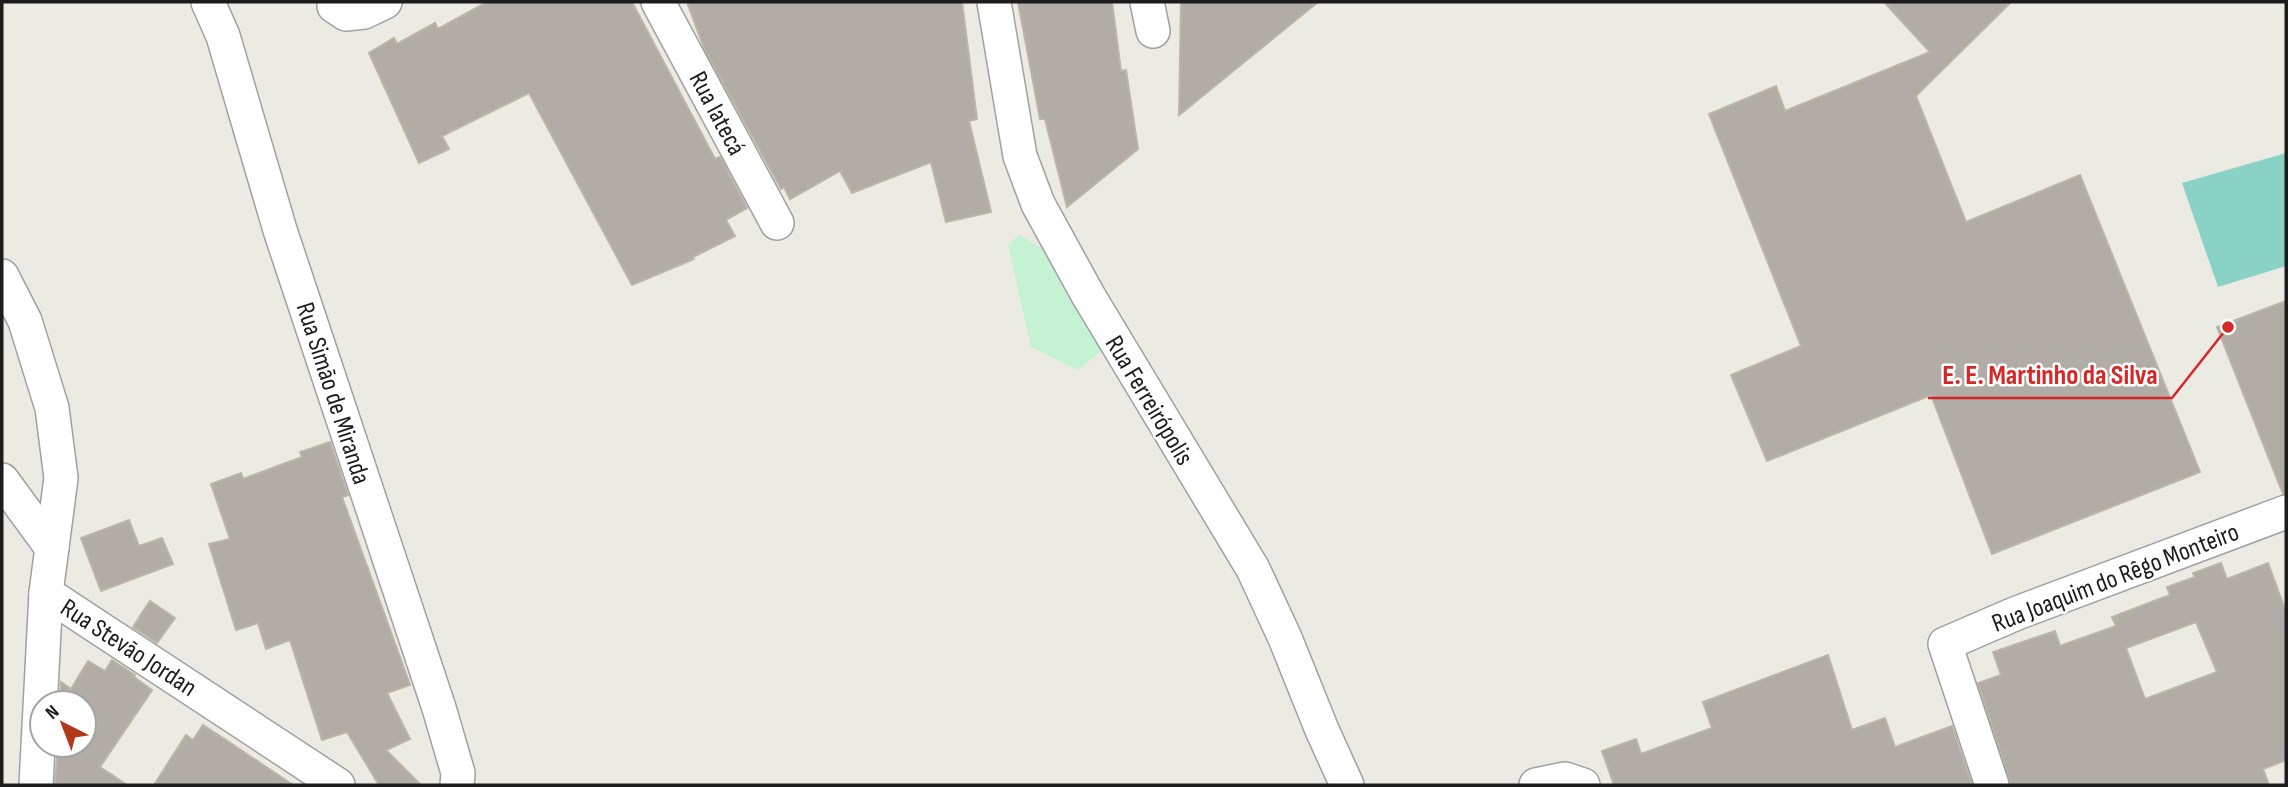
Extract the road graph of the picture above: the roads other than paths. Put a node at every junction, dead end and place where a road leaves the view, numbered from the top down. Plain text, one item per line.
1 (208, 2) edge
2 (385, 2) edge
3 (658, 2) edge
4 (994, 2) edge
5 (334, 6) dead end
6 (777, 223) dead end
7 (2, 276) edge
8 (2, 480) edge
9 (2284, 521) edge
10 (52, 548) junction
11 (46, 593) junction
12 (36, 785) edge
13 (338, 785) edge
14 (457, 785) edge
15 (1348, 785) edge
16 (1536, 785) edge
17 (1583, 785) edge
18 (1992, 785) edge

1 - 14 street, Rua Simão de Miranda
2 - 5 street
3 - 6 street, Rua Iatecá
4 - 15 street, Rua Ferreirópolis
7 - 10 street
8 - 10 street
9 - 18 street, Rua Joaquim do Rêgo Monteiro
10 - 11 street
11 - 12 street, Rua Stevão Jordan
11 - 13 street, Rua Stevão Jordan
16 - 17 street

